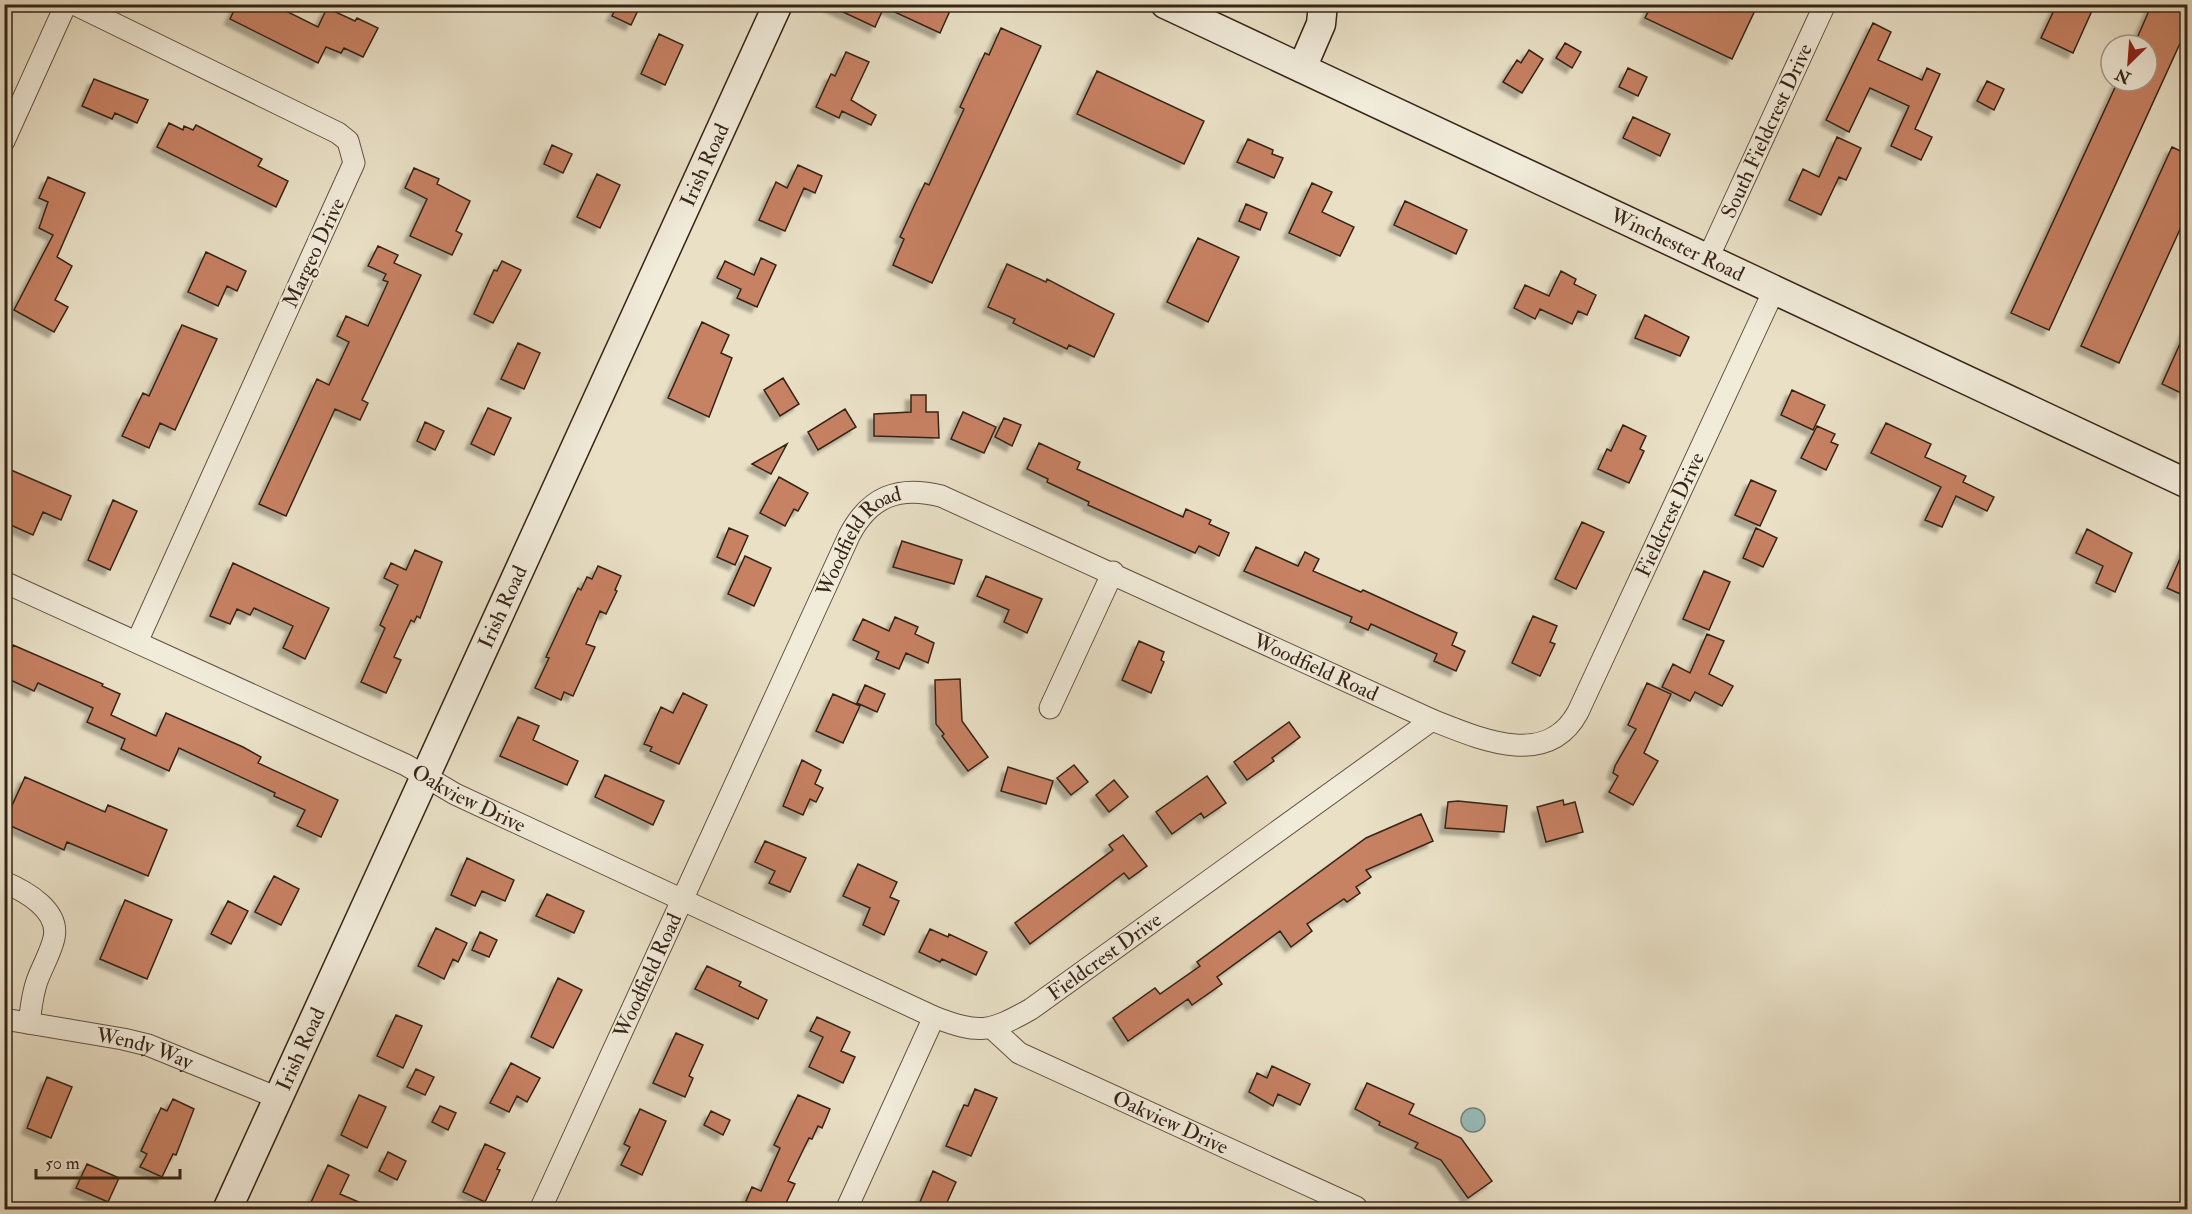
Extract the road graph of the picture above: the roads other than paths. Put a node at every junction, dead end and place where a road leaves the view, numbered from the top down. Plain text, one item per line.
1 (66, 4) edge
2 (74, 4) edge
3 (778, 4) edge
4 (1165, 4) edge
5 (1323, 4) edge
6 (1825, 4) edge
7 (1302, 68) junction
8 (4, 141) edge
9 (1708, 258) junction
10 (1775, 288) junction
11 (2187, 484) edge
12 (1113, 572) junction
13 (4, 582) edge
14 (137, 642) junction
15 (1050, 708) dead end
16 (1432, 720) junction
17 (1556, 736) joint
18 (425, 777) junction
19 (4, 882) edge
20 (681, 900) junction
21 (934, 1017) junction
22 (4, 1019) edge
23 (30, 1023) junction
24 (993, 1029) junction
25 (278, 1098) junction
26 (1356, 1208) dead end
27 (227, 1209) edge
28 (540, 1209) edge
29 (846, 1209) edge

1 - 8 street
2 - 14 street, Margeo Drive
3 - 18 street, Irish Road
4 - 7 street, Winchester Road
5 - 7 street
6 - 9 street, South Fieldcrest Drive
7 - 9 street, Winchester Road
9 - 10 street, Winchester Road
10 - 11 street, Winchester Road
10 - 17 street, Fieldcrest Drive
12 - 15 street
12 - 16 street, Woodfield Road
12 - 20 street, Woodfield Road
13 - 14 street, Oakview Drive
14 - 18 street, Oakview Drive
16 - 17 street, Woodfield Road
16 - 24 street, Fieldcrest Drive
18 - 20 street, Oakview Drive
18 - 25 street, Irish Road
19 - 23 street
20 - 21 street, Oakview Drive
20 - 28 street, Woodfield Road
21 - 24 street
21 - 29 street
22 - 23 street, Wendy Way
23 - 25 street, Wendy Way
24 - 26 street, Oakview Drive
25 - 27 street, Irish Road

